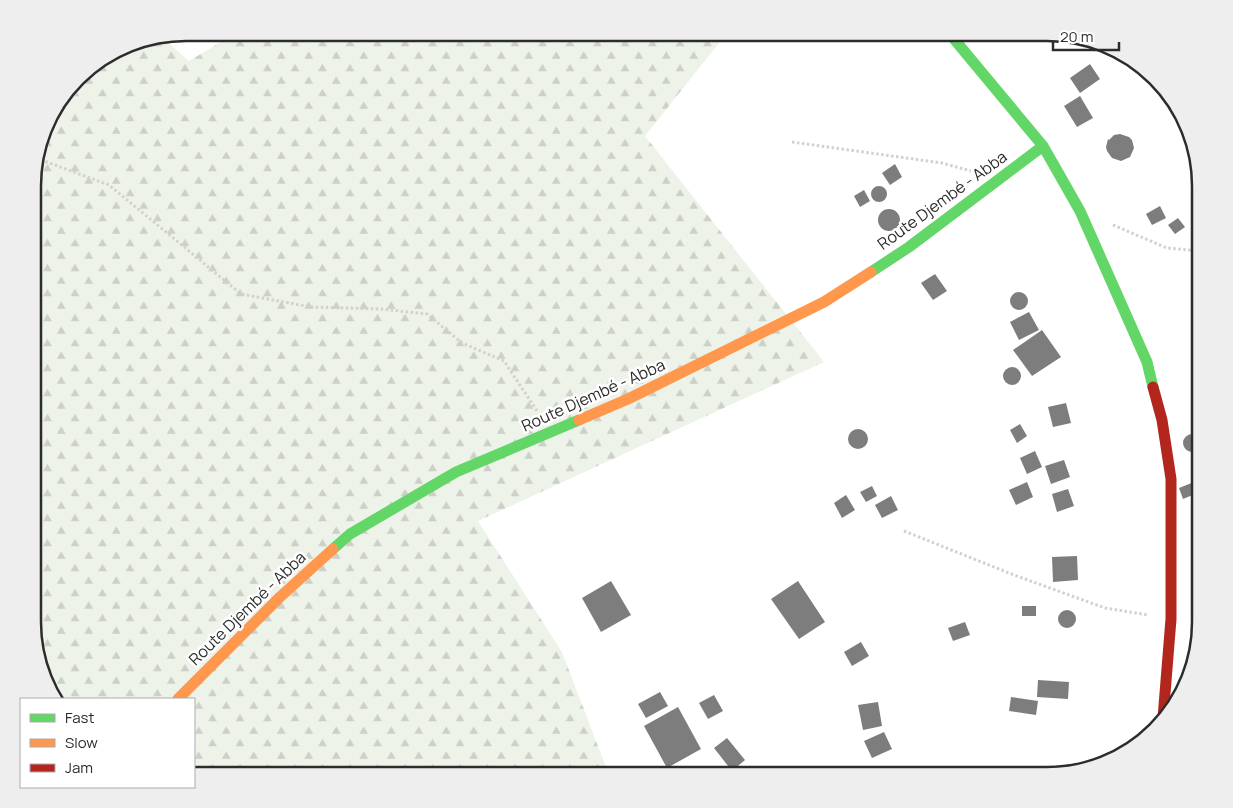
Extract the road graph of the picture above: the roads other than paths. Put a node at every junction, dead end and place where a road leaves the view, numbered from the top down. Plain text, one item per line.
1 (957, 41) edge
2 (1043, 146) junction
3 (179, 698) edge
4 (1163, 708) edge

1 - 2 main road
2 - 3 main road, Route Djembé - Abba
2 - 4 main road

